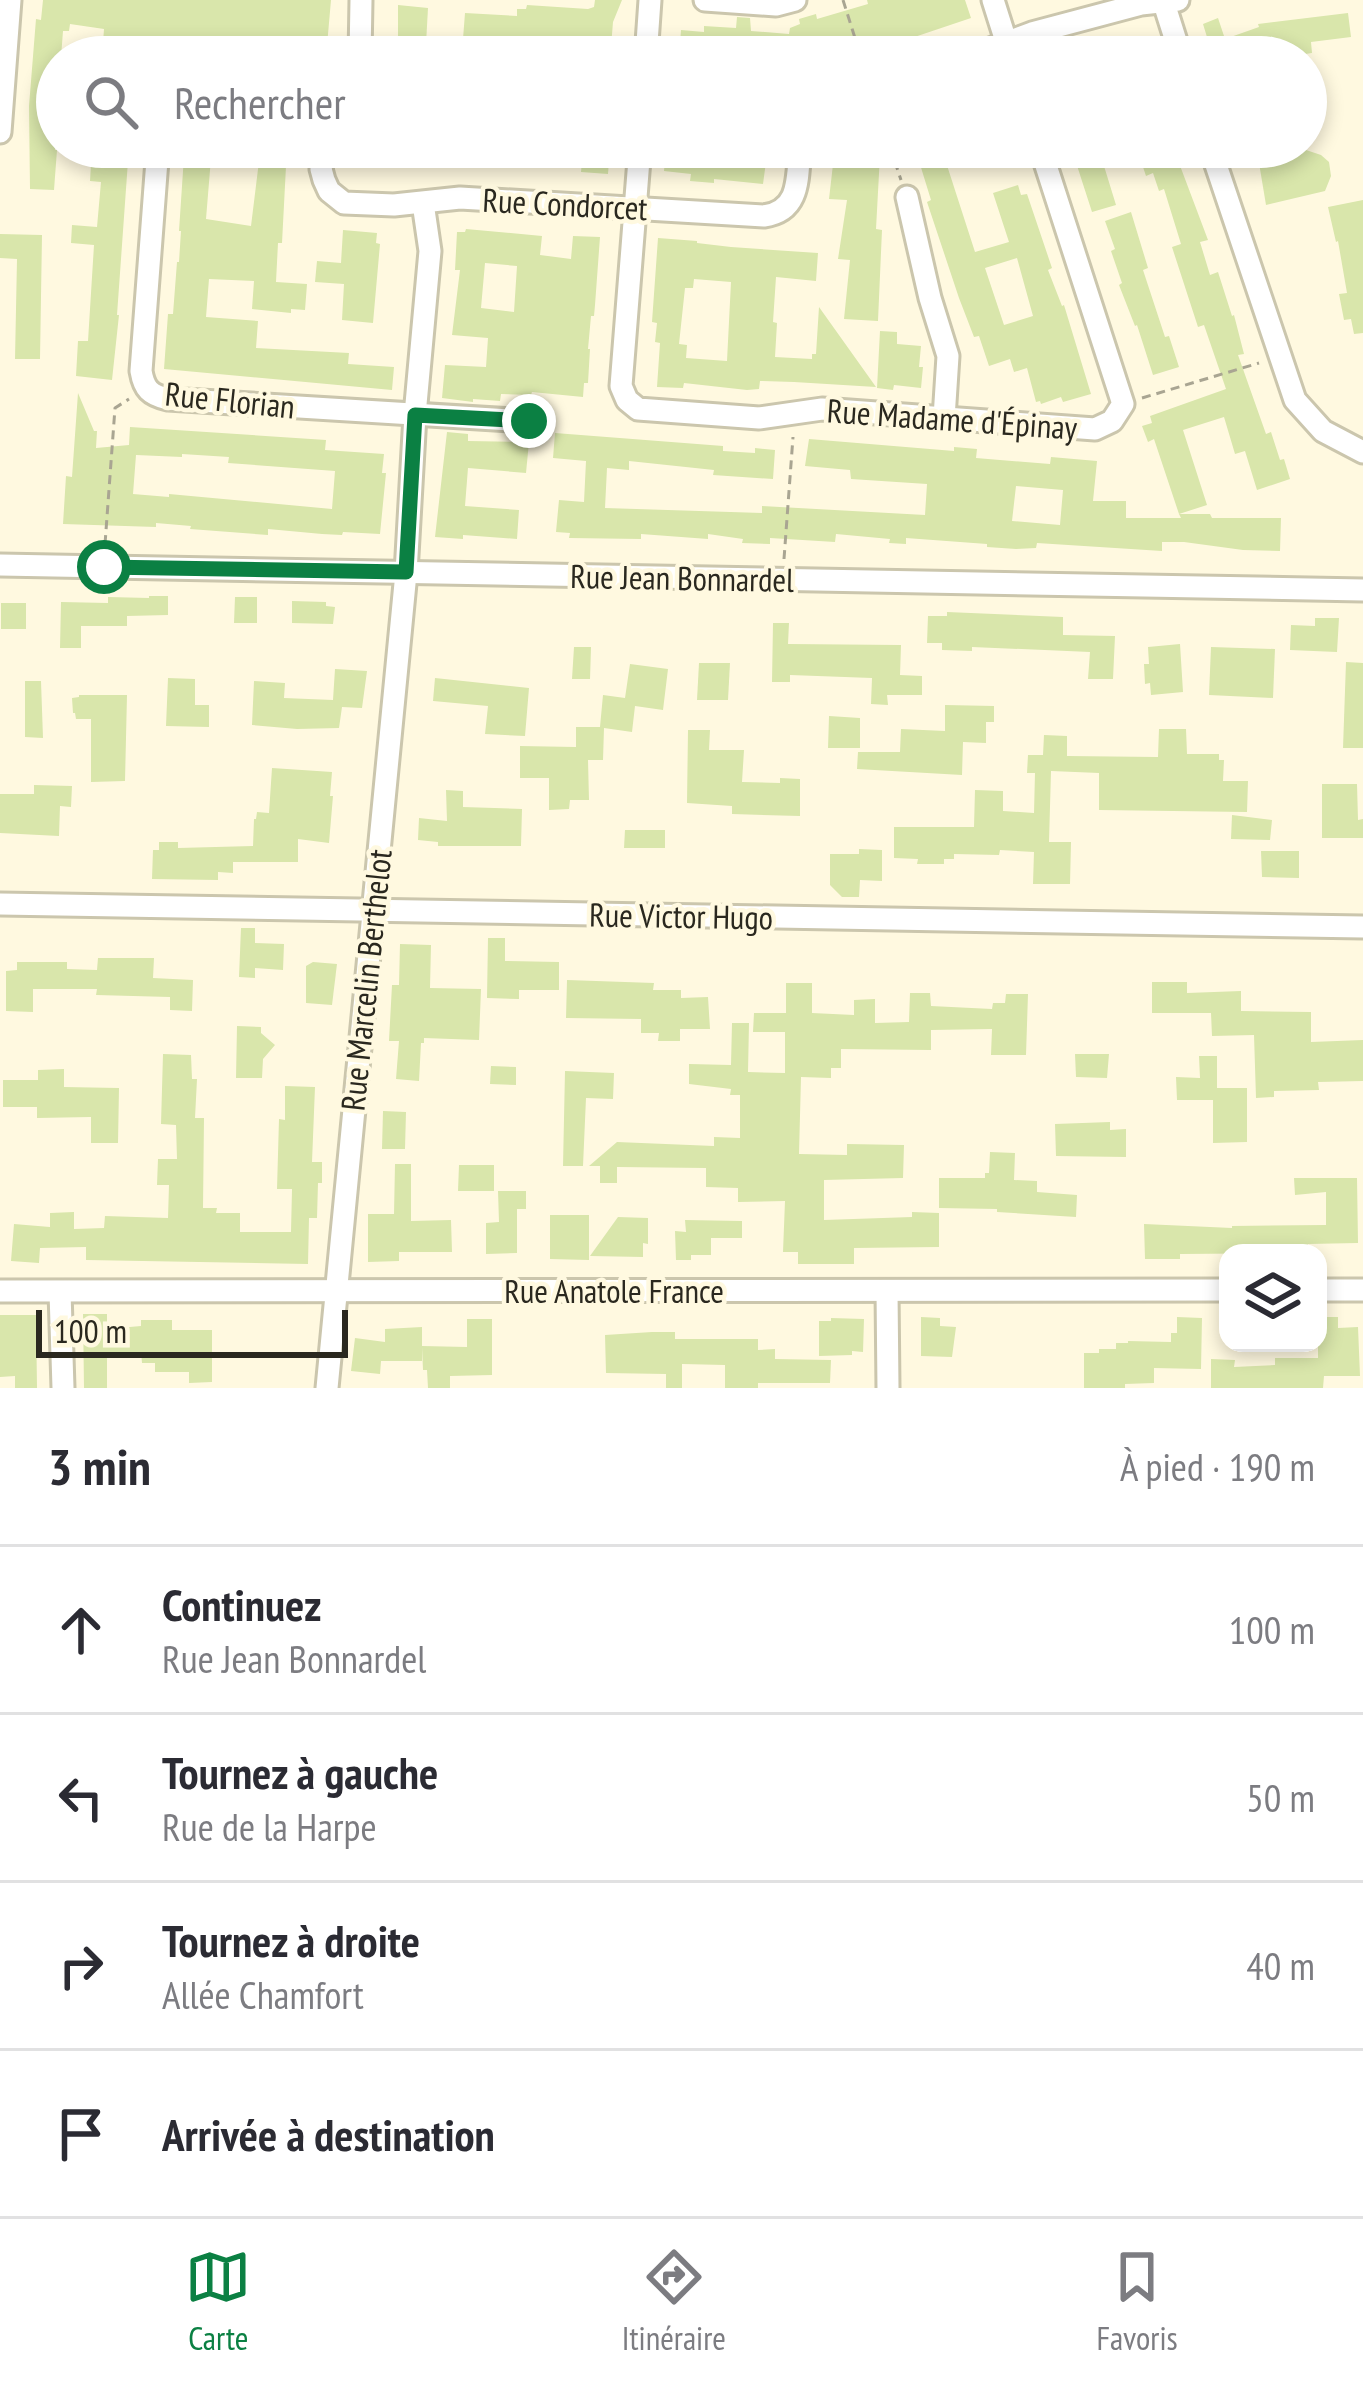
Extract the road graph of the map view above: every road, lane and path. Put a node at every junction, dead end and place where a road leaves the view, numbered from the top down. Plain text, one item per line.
1 (10, 0) edge
2 (362, 0) edge
3 (650, 0) edge
4 (705, 0) edge
5 (795, 0) edge
6 (843, 0) edge
7 (993, 0) edge
8 (1178, 0) edge
9 (1163, 1) edge
10 (361, 36) edge
11 (647, 36) edge
12 (854, 36) edge
13 (1004, 36) edge
14 (1029, 36) edge
15 (1174, 36) edge
16 (0, 132) edge
17 (156, 168) edge
18 (322, 168) edge
19 (638, 168) edge
20 (798, 168) edge
21 (897, 168) edge
22 (1047, 168) edge
23 (1217, 168) edge
24 (907, 197) joint
25 (423, 203) junction
26 (635, 208) junction
27 (1278, 357) junction
28 (146, 389) junction
29 (1123, 404) junction
30 (794, 412) junction
31 (415, 415) junction
32 (944, 418) junction
33 (529, 421) dead end
34 (1363, 452) edge
35 (0, 565) edge
36 (104, 567) junction
37 (406, 572) junction
38 (783, 580) junction
39 (1363, 590) edge
40 (0, 904) edge
41 (373, 912) junction
42 (1363, 927) edge
43 (1219, 1290) edge
44 (1327, 1290) edge
45 (1363, 1290) edge
46 (887, 1291) junction
47 (0, 1292) edge
48 (60, 1292) junction
49 (336, 1292) junction
50 (63, 1388) edge
51 (327, 1388) edge
52 (888, 1388) edge

1 - 16 street
2 - 10 street
3 - 11 street
4 - 5 street
6 - 12 path
7 - 13 street
8 - 9 street
9 - 14 street
9 - 15 street
17 - 28 street, Rue Florian
18 - 25 street, Rue Condorcet
19 - 26 street
20 - 26 street, Rue Condorcet
21 - 24 path
22 - 29 street, Rue Madame d'Épinay
23 - 27 street
24 - 32 street
25 - 26 street, Rue Condorcet
25 - 31 street, Rue Marcelin Berthelot
26 - 30 street, Rue Madame d'Épinay
27 - 29 path
27 - 34 street
28 - 31 street, Rue Florian
28 - 36 path
29 - 32 street, Rue Madame d'Épinay
30 - 32 street, Rue Madame d'Épinay
30 - 38 path
31 - 33 street, Rue Florian
31 - 37 street, Rue Marcelin Berthelot
35 - 36 street, Rue Jean Bonnardel
36 - 37 street, Rue Jean Bonnardel
37 - 38 street, Rue Jean Bonnardel
37 - 41 street, Rue Marcelin Berthelot
38 - 39 street, Rue Jean Bonnardel
40 - 41 street, Rue Victor Hugo
41 - 42 street, Rue Victor Hugo
41 - 49 street, Rue Marcelin Berthelot
43 - 46 street, Rue Anatole France
44 - 45 street
46 - 49 street, Rue Anatole France
46 - 52 street
47 - 48 street, Rue Anatole France
48 - 49 street, Rue Anatole France
48 - 50 street
49 - 51 street, Rue Marcelin Berthelot

